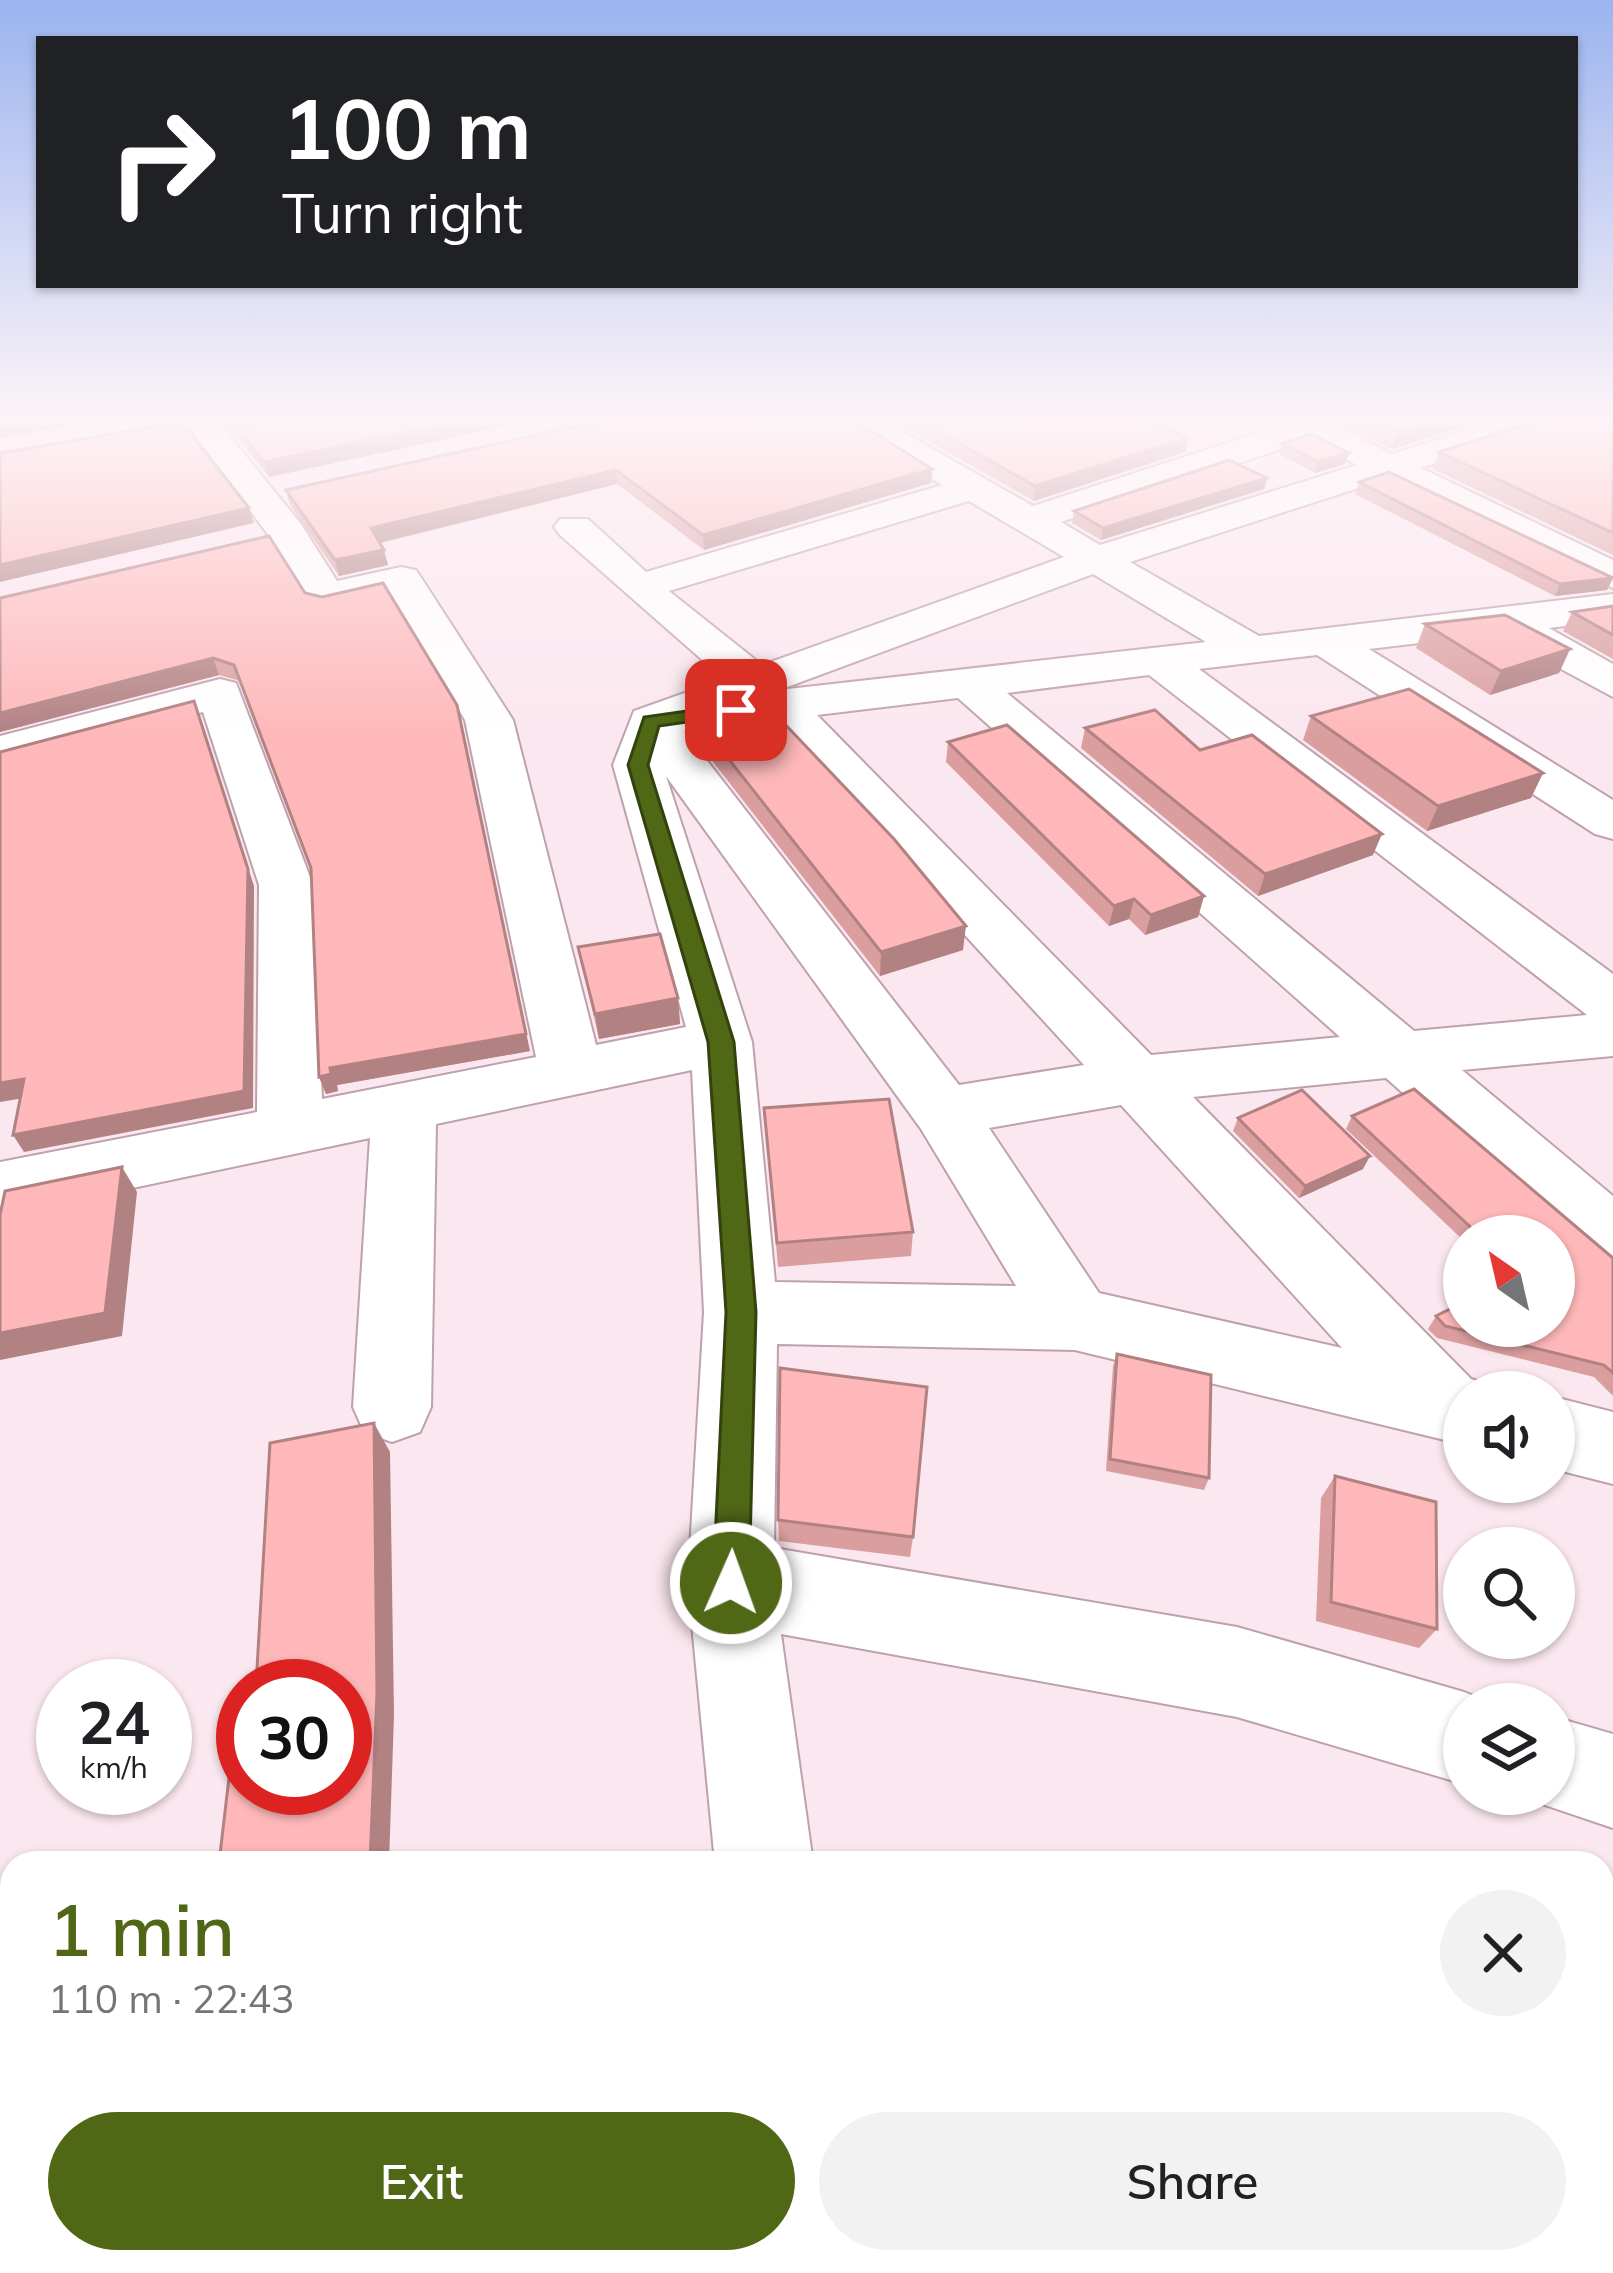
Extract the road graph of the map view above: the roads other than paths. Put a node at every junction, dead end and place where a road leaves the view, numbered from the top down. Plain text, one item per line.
1 (263, 524) edge
2 (850, 524) edge
3 (1032, 524) edge
4 (1205, 524) edge
5 (1507, 524) edge
6 (574, 527) dead end
7 (1094, 560) junction
8 (1613, 577) edge
9 (638, 586) junction
10 (1613, 607) edge
11 (1502, 619) junction
12 (1322, 639) junction
13 (1247, 646) junction
14 (1154, 658) junction
15 (1613, 683) edge
16 (970, 685) junction
17 (766, 692) junction
18 (651, 722) junction
19 (0, 751) edge
20 (1613, 823) edge
21 (1613, 1004) edge
22 (1613, 1034) edge
23 (721, 1042) junction
24 (1398, 1053) junction
25 (571, 1071) junction
26 (1138, 1079) junction
27 (404, 1106) junction
28 (944, 1112) junction
29 (290, 1126) junction
30 (0, 1189) edge
31 (1613, 1237) edge
32 (741, 1312) junction
33 (1075, 1318) junction
34 (1443, 1395) edge
35 (1443, 1404) edge
36 (392, 1407) dead end
37 (1575, 1438) edge
38 (1613, 1448) edge
39 (731, 1583) junction
40 (1443, 1732) edge
41 (1575, 1770) edge
42 (1613, 1781) edge
43 (763, 1851) edge

1 - 25 street
2 - 9 street
3 - 7 street
4 - 7 street
5 - 8 street
6 - 9 street
7 - 13 street
7 - 17 street
9 - 17 street
10 - 11 street
11 - 12 street
11 - 15 street
12 - 13 street
12 - 20 street
13 - 14 street
14 - 16 street
14 - 21 street
16 - 17 street
16 - 24 street
17 - 18 street
17 - 26 street
18 - 23 street
18 - 28 street
19 - 29 street
22 - 24 street
23 - 25 street
23 - 32 street
24 - 26 street
24 - 31 street
25 - 27 street
26 - 28 street
26 - 34 street
27 - 29 street
27 - 36 street
28 - 33 street
29 - 30 street
32 - 33 street
32 - 39 street
33 - 35 street
37 - 38 street
39 - 40 street
39 - 43 street
41 - 42 street

